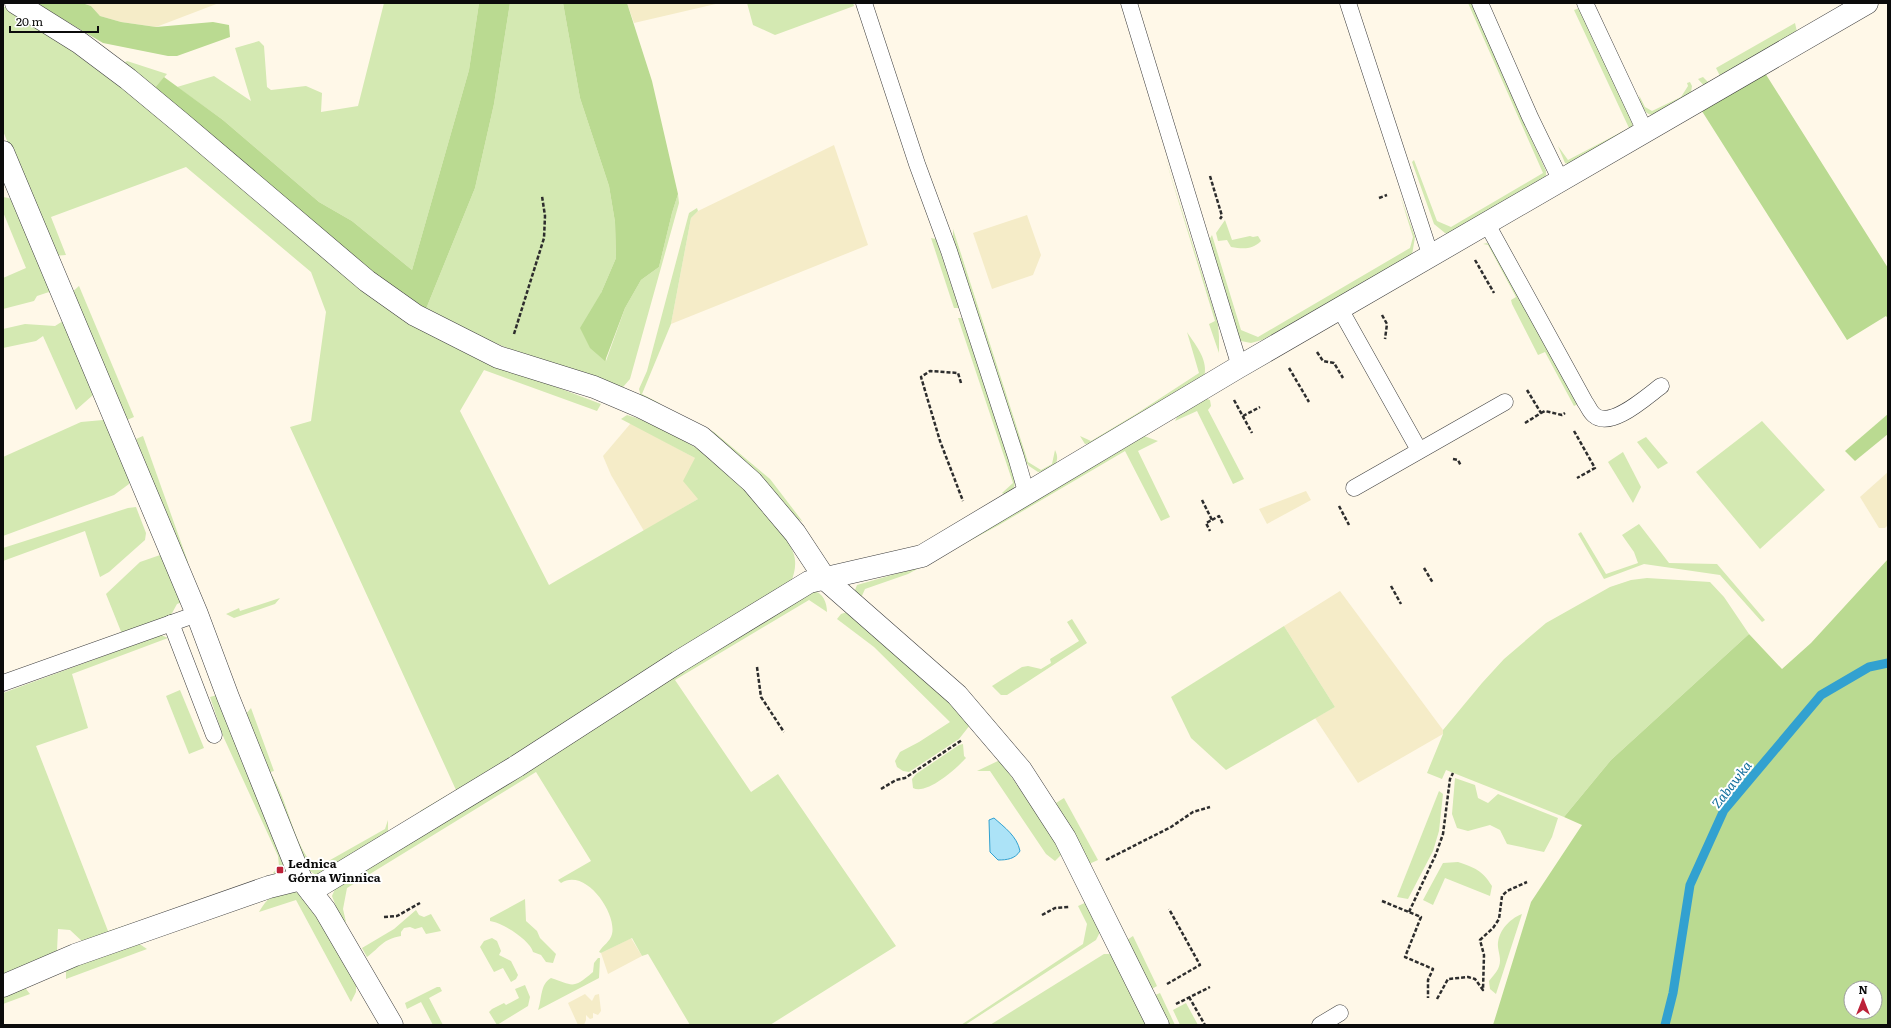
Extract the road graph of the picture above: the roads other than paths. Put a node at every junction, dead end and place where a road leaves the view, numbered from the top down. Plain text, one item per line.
1 (16, 3) edge
2 (864, 3) edge
3 (1129, 3) edge
4 (1348, 3) edge
5 (1480, 3) edge
6 (1585, 3) edge
7 (1867, 3) edge
8 (1645, 131) junction
9 (3, 152) edge
10 (1561, 181) junction
11 (1487, 224) junction
12 (1431, 257) junction
13 (1340, 309) junction
14 (1240, 367) junction
15 (1661, 386) dead end
16 (1505, 402) dead end
17 (1419, 450) junction
18 (1354, 488) dead end
19 (1026, 495) junction
20 (826, 580) junction
21 (197, 614) junction
22 (171, 623) junction
23 (221, 678) junction
24 (3, 683) edge
25 (196, 688) junction
26 (214, 735) dead end
27 (306, 885) junction
28 (3, 986) edge
29 (1340, 1013) dead end
30 (392, 1025) edge
31 (1158, 1025) edge
32 (1320, 1025) edge

1 - 20 street
2 - 19 lane
3 - 14 lane
4 - 12 lane
5 - 10 lane
6 - 8 lane
7 - 8 street
8 - 10 street
9 - 21 street
10 - 11 street
11 - 12 street
11 - 15 lane
12 - 13 street
13 - 14 street
13 - 17 lane
14 - 19 street
16 - 17 lane
17 - 18 lane
19 - 20 street
20 - 27 street
20 - 31 street
21 - 22 lane
21 - 23 street
22 - 24 lane
22 - 25 lane
23 - 25 lane
23 - 27 street
25 - 26 lane
27 - 28 street
27 - 30 street
29 - 32 lane

